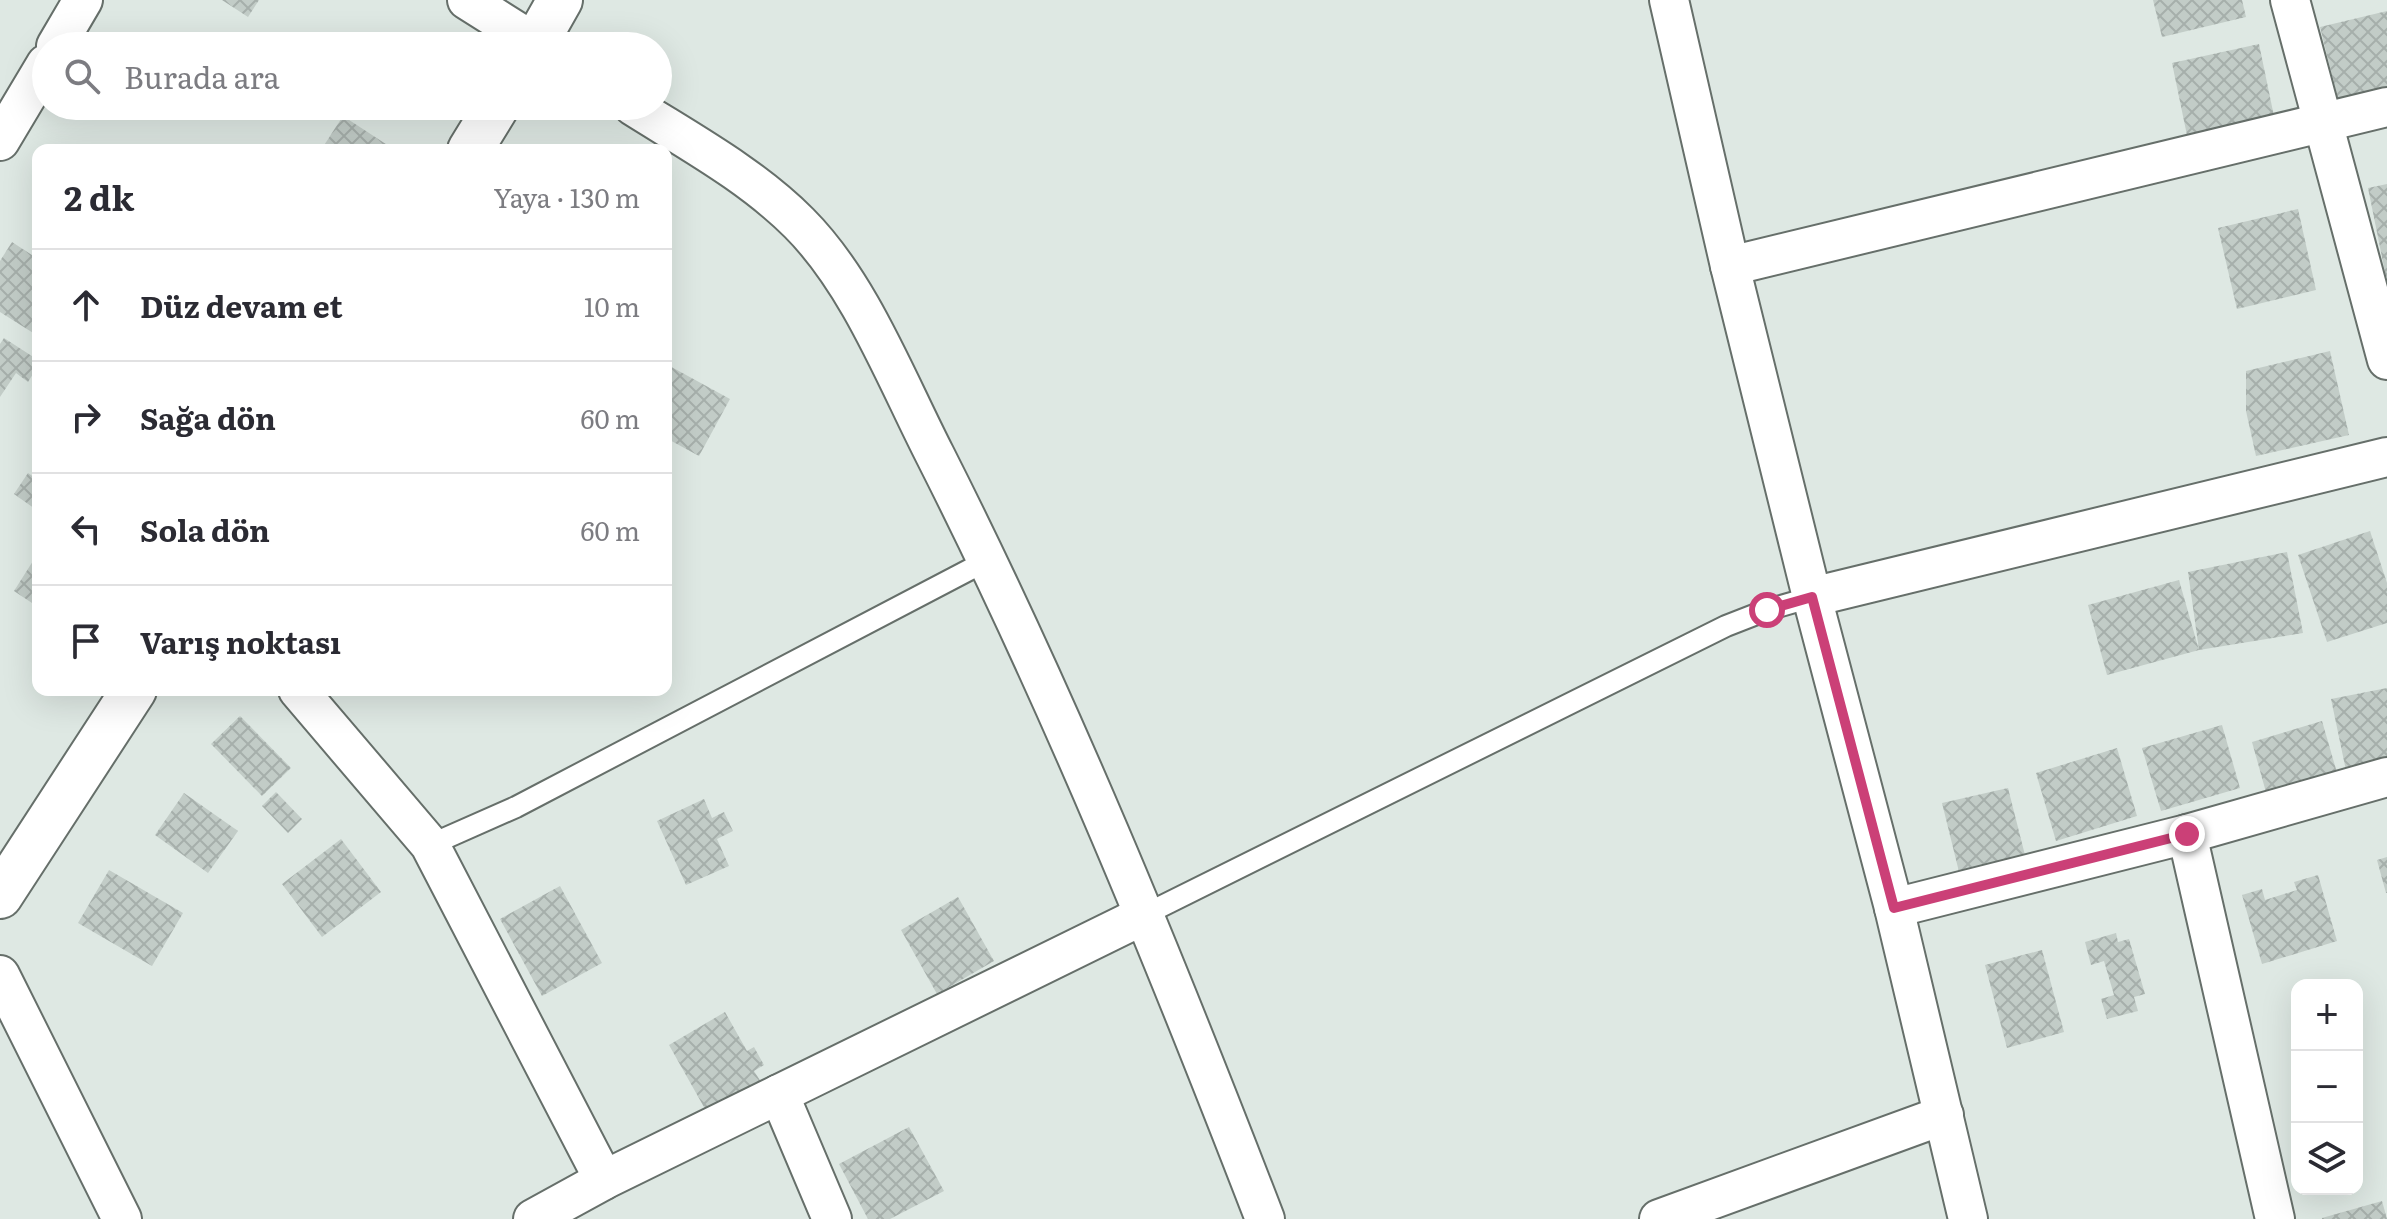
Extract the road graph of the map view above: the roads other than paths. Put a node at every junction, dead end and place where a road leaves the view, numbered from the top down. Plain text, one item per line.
1 (83, 0) edge
2 (467, 0) edge
3 (560, 0) edge
4 (1669, 0) edge
5 (2290, 0) edge
6 (64, 32) edge
7 (517, 32) edge
8 (544, 32) edge
9 (32, 87) edge
10 (2387, 107) edge
11 (488, 120) edge
12 (655, 120) edge
13 (2323, 123) junction
14 (0, 141) edge
15 (474, 144) edge
16 (1730, 266) junction
17 (2387, 360) edge
18 (2387, 457) edge
19 (988, 560) junction
20 (1812, 597) junction
21 (130, 696) edge
22 (303, 696) edge
23 (2387, 777) edge
24 (2187, 834) junction
25 (430, 845) junction
26 (0, 896) edge
27 (1894, 908) junction
28 (1144, 915) junction
29 (0, 975) edge
30 (779, 1094) junction
31 (1944, 1115) junction
32 (604, 1180) junction
33 (122, 1219) edge
34 (533, 1219) edge
35 (832, 1219) edge
36 (1265, 1219) edge
37 (1659, 1219) edge
38 (1968, 1219) edge
39 (2275, 1219) edge

1 - 6 street
2 - 7 street
3 - 8 street
4 - 16 street
5 - 13 street
9 - 14 street
10 - 13 street
11 - 15 street
12 - 19 street
13 - 16 street
13 - 17 street
16 - 20 street
18 - 20 street
19 - 25 lane
19 - 28 street
20 - 27 street
20 - 28 lane
21 - 26 street
22 - 25 street
23 - 24 street
24 - 27 street
24 - 39 street
25 - 32 street
27 - 31 street
28 - 30 street
28 - 36 street
29 - 33 street
30 - 32 street
30 - 35 street
31 - 37 street
31 - 38 street
32 - 34 street

